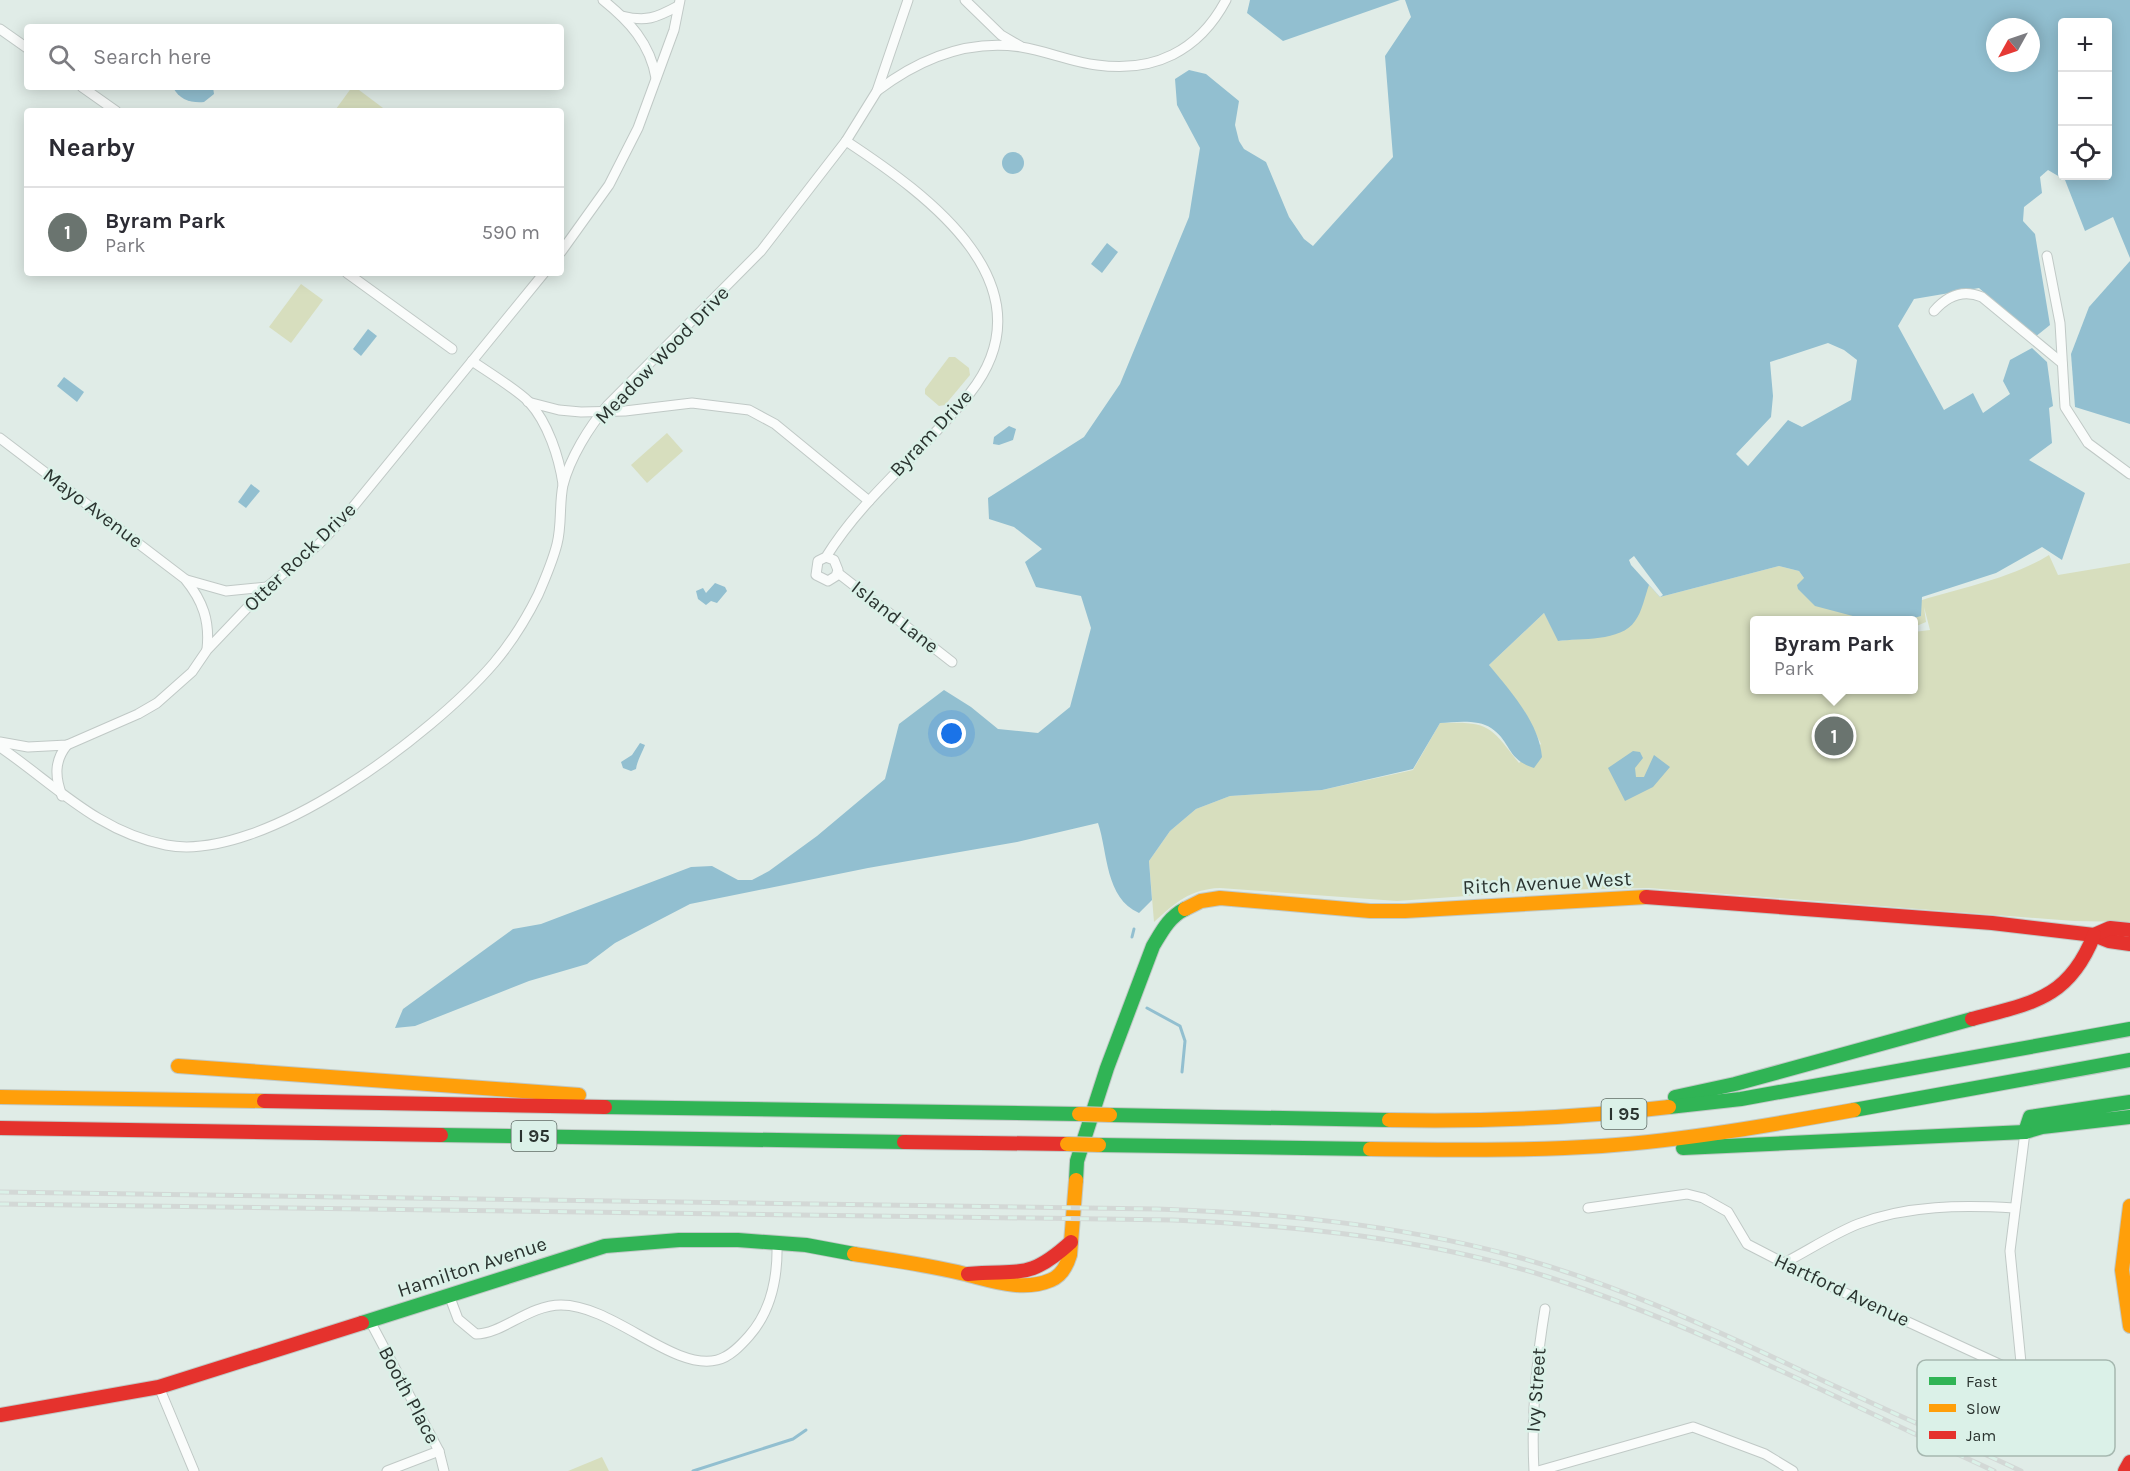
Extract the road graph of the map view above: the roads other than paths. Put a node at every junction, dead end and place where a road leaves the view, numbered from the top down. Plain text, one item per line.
1 (603, 0) edge
2 (908, 0) edge
3 (964, 0) edge
4 (1226, 0) edge
5 (679, 3) edge
6 (622, 16) junction
7 (0, 29) edge
8 (24, 46) edge
9 (1021, 47) junction
10 (656, 80) junction
11 (86, 90) edge
12 (877, 91) junction
13 (112, 108) edge
14 (846, 141) junction
15 (564, 248) edge
16 (2047, 256) dead end
17 (351, 276) edge
18 (542, 276) edge
19 (1934, 311) dead end
20 (452, 349) dead end
21 (471, 361) junction
22 (2062, 363) junction
23 (528, 402) junction
24 (602, 412) junction
25 (0, 438) edge
26 (2130, 474) edge
27 (563, 485) junction
28 (869, 501) junction
29 (826, 557) junction
30 (838, 573) junction
31 (186, 579) junction
32 (267, 587) junction
33 (207, 650) junction
34 (952, 662) dead end
35 (0, 742) edge
36 (67, 745) junction
37 (0, 747) edge
38 (62, 796) junction
39 (2130, 930) edge
40 (2094, 934) junction
41 (2130, 945) edge
42 (2130, 1029) edge
43 (2130, 1060) edge
44 (178, 1066) dead end
45 (1107, 1068) joint
46 (0, 1097) edge
47 (2130, 1102) edge
48 (694, 1108) junction
49 (2130, 1117) edge
50 (1561, 1118) junction
51 (0, 1128) edge
52 (2025, 1132) junction
53 (1567, 1148) junction
54 (2130, 1206) edge
55 (1588, 1208) dead end
56 (2014, 1209) junction
57 (777, 1242) junction
58 (1784, 1263) junction
59 (449, 1295) junction
60 (1545, 1309) dead end
61 (370, 1321) junction
62 (2130, 1326) edge
63 (1994, 1360) edge
64 (2021, 1360) edge
65 (159, 1388) junction
66 (0, 1415) edge
67 (439, 1451) junction
68 (2130, 1462) edge
69 (194, 1471) edge
70 (387, 1471) edge
71 (444, 1471) edge
72 (1536, 1471) edge
73 (1793, 1471) edge
74 (2125, 1471) edge

1 - 6 street
2 - 12 street, Meadow Wood Drive
3 - 9 street
4 - 9 street
5 - 6 street
5 - 10 street
6 - 10 street
7 - 8 street
9 - 12 street
10 - 15 street
11 - 13 street
12 - 14 street, Meadow Wood Drive
14 - 24 street, Meadow Wood Drive
14 - 28 street, Byram Drive
16 - 22 street
17 - 20 street
18 - 21 street, Otter Rock Drive
19 - 22 street
21 - 23 street
21 - 32 street, Otter Rock Drive
22 - 26 street
23 - 24 street
23 - 27 street
24 - 27 street, Meadow Wood Drive
24 - 28 street
25 - 31 street, Mayo Avenue
27 - 38 street, Meadow Wood Drive
28 - 29 street, Byram Drive
29 - 30 street
29 - 30 street, Byram Drive
30 - 34 street, Island Lane
31 - 32 street, Mayo Avenue
31 - 33 street, Mayo Avenue
32 - 33 street, Otter Rock Drive
33 - 36 street, Otter Rock Drive
35 - 36 street, Otter Rock Drive
36 - 38 street
37 - 38 street, Meadow Wood Drive
39 - 40 main road, Ritch Avenue West
40 - 41 main road, Ritch Avenue West
40 - 45 main road, Ritch Avenue West
40 - 50 main road
42 - 50 main road, I 95
43 - 53 main road, I 95
44 - 48 main road
45 - 57 main road, Hamilton Avenue
46 - 48 main road, I 95
47 - 52 main road
48 - 50 main road, I 95, bridge
49 - 52 main road
51 - 53 main road, I 95, bridge
52 - 53 main road
52 - 56 street
54 - 62 main road
55 - 58 street, Hartford Avenue
56 - 58 street
56 - 64 street
57 - 59 main road, Hamilton Avenue
57 - 59 street
58 - 63 street, Hartford Avenue
59 - 61 main road, Hamilton Avenue
60 - 72 street, Ivy Street
61 - 65 main road, Hamilton Avenue
61 - 67 street, Booth Place
65 - 66 main road, Hamilton Avenue
65 - 69 street
67 - 70 street
67 - 71 street, Booth Place
68 - 74 main road
72 - 73 street

